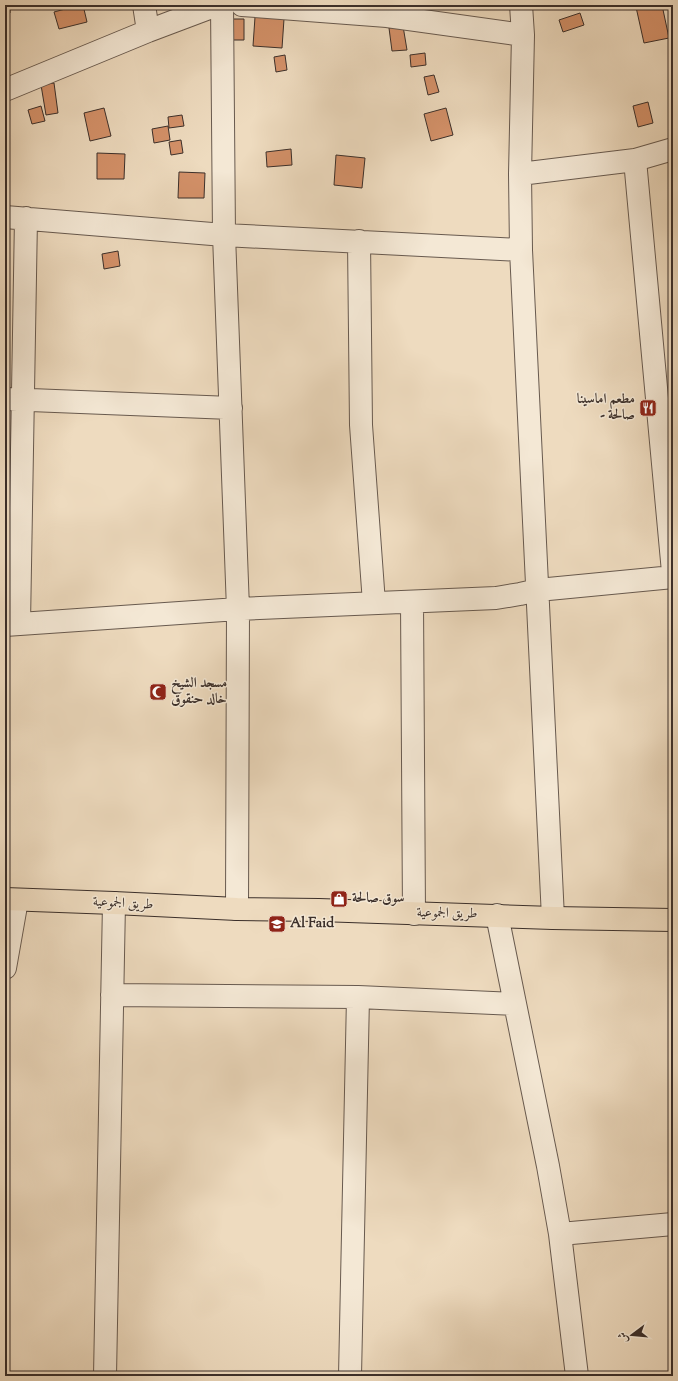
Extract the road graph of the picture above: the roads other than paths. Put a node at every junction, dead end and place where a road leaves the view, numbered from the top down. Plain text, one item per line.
1 (144, 5) edge
2 (217, 5) edge
3 (222, 5) edge
4 (242, 5) edge
5 (521, 5) edge
6 (386, 11) edge
7 (148, 31) junction
8 (523, 35) junction
9 (5, 90) edge
10 (673, 149) edge
11 (635, 160) junction
12 (520, 174) junction
13 (5, 217) edge
14 (26, 218) junction
15 (224, 234) junction
16 (359, 241) junction
17 (521, 250) junction
18 (14, 400) edge
19 (231, 408) junction
20 (673, 572) edge
21 (673, 577) edge
22 (538, 590) junction
23 (412, 602) junction
24 (374, 604) junction
25 (238, 609) junction
26 (12, 624) edge
27 (11, 900) edge
28 (114, 903) junction
29 (237, 909) junction
30 (414, 914) junction
31 (497, 915) junction
32 (554, 918) junction
33 (673, 920) edge
34 (5, 968) edge
35 (112, 994) junction
36 (358, 997) junction
37 (515, 1004) junction
38 (673, 1224) edge
39 (560, 1234) junction
40 (105, 1376) edge
41 (350, 1376) edge
42 (577, 1376) edge

1 - 7 street
2 - 7 street
3 - 15 street
4 - 6 street
5 - 8 street
6 - 8 street
7 - 9 street
8 - 12 street
10 - 11 street
11 - 12 street
11 - 20 street
12 - 17 street
13 - 14 street
14 - 15 street
14 - 18 street
15 - 16 street
15 - 19 street
16 - 17 street
16 - 24 street
17 - 22 street
18 - 19 street
18 - 26 street
19 - 25 street
21 - 22 street
22 - 23 street
22 - 32 street
23 - 24 street
23 - 30 street
24 - 25 street
25 - 26 street
25 - 29 street
27 - 28 main road, طريق الجموعية
27 - 34 street
28 - 29 main road, طريق الجموعية
28 - 35 street
29 - 30 main road, طريق الجموعية
30 - 31 main road, طريق الجموعية
31 - 32 main road, طريق الجموعية
31 - 37 street
32 - 33 main road, طريق الجموعية
35 - 36 street
35 - 40 street
36 - 37 street
36 - 41 street
37 - 39 street
38 - 39 street
39 - 42 street

